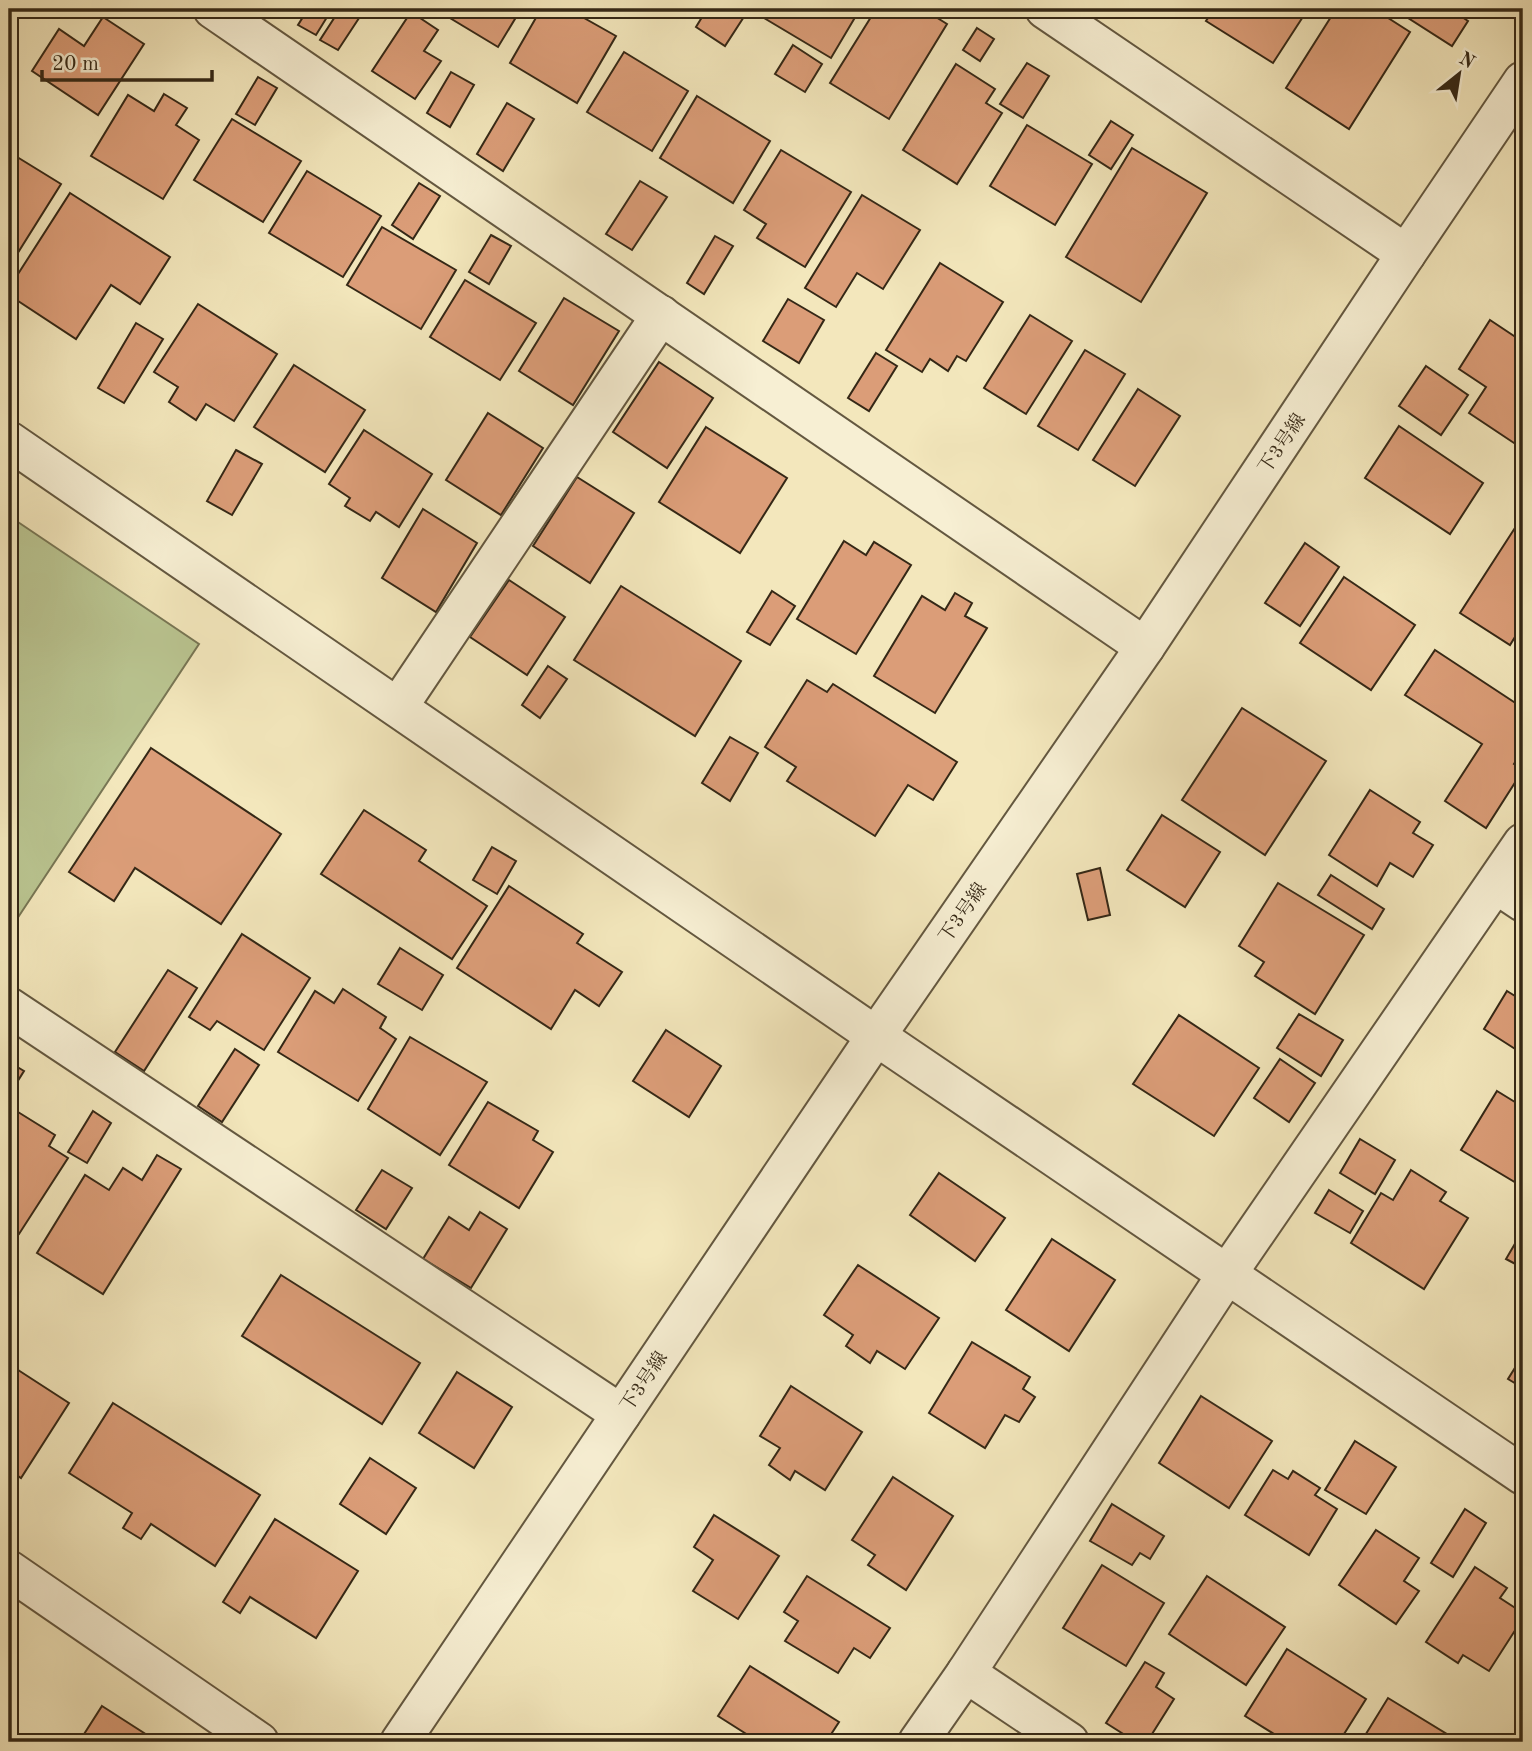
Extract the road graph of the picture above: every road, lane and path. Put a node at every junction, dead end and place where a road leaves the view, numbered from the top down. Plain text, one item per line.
1 (213, 9) edge
2 (1045, 9) edge
3 (1523, 81) edge
4 (1406, 254) junction
5 (661, 315) junction
6 (9, 440) edge
7 (1145, 648) junction
8 (398, 707) junction
9 (1523, 843) edge
10 (1510, 893) edge
11 (9, 1007) edge
12 (876, 1036) junction
13 (1227, 1274) junction
14 (621, 1414) junction
15 (1523, 1475) edge
16 (9, 1570) edge
17 (966, 1673) junction
18 (259, 1742) edge
19 (400, 1742) edge
20 (918, 1742) edge
21 (1069, 1742) edge

1 - 5 street
2 - 4 street
3 - 4 street, 下3号線
4 - 7 street, 下3号線
5 - 7 street
5 - 8 street
6 - 8 street
7 - 12 street, 下3号線
8 - 12 street
9 - 10 street
10 - 13 street
11 - 14 street
12 - 13 street
12 - 14 street, 下3号線
13 - 15 street
13 - 17 street
14 - 19 street, 下3号線
16 - 18 street
17 - 20 street
17 - 21 street

